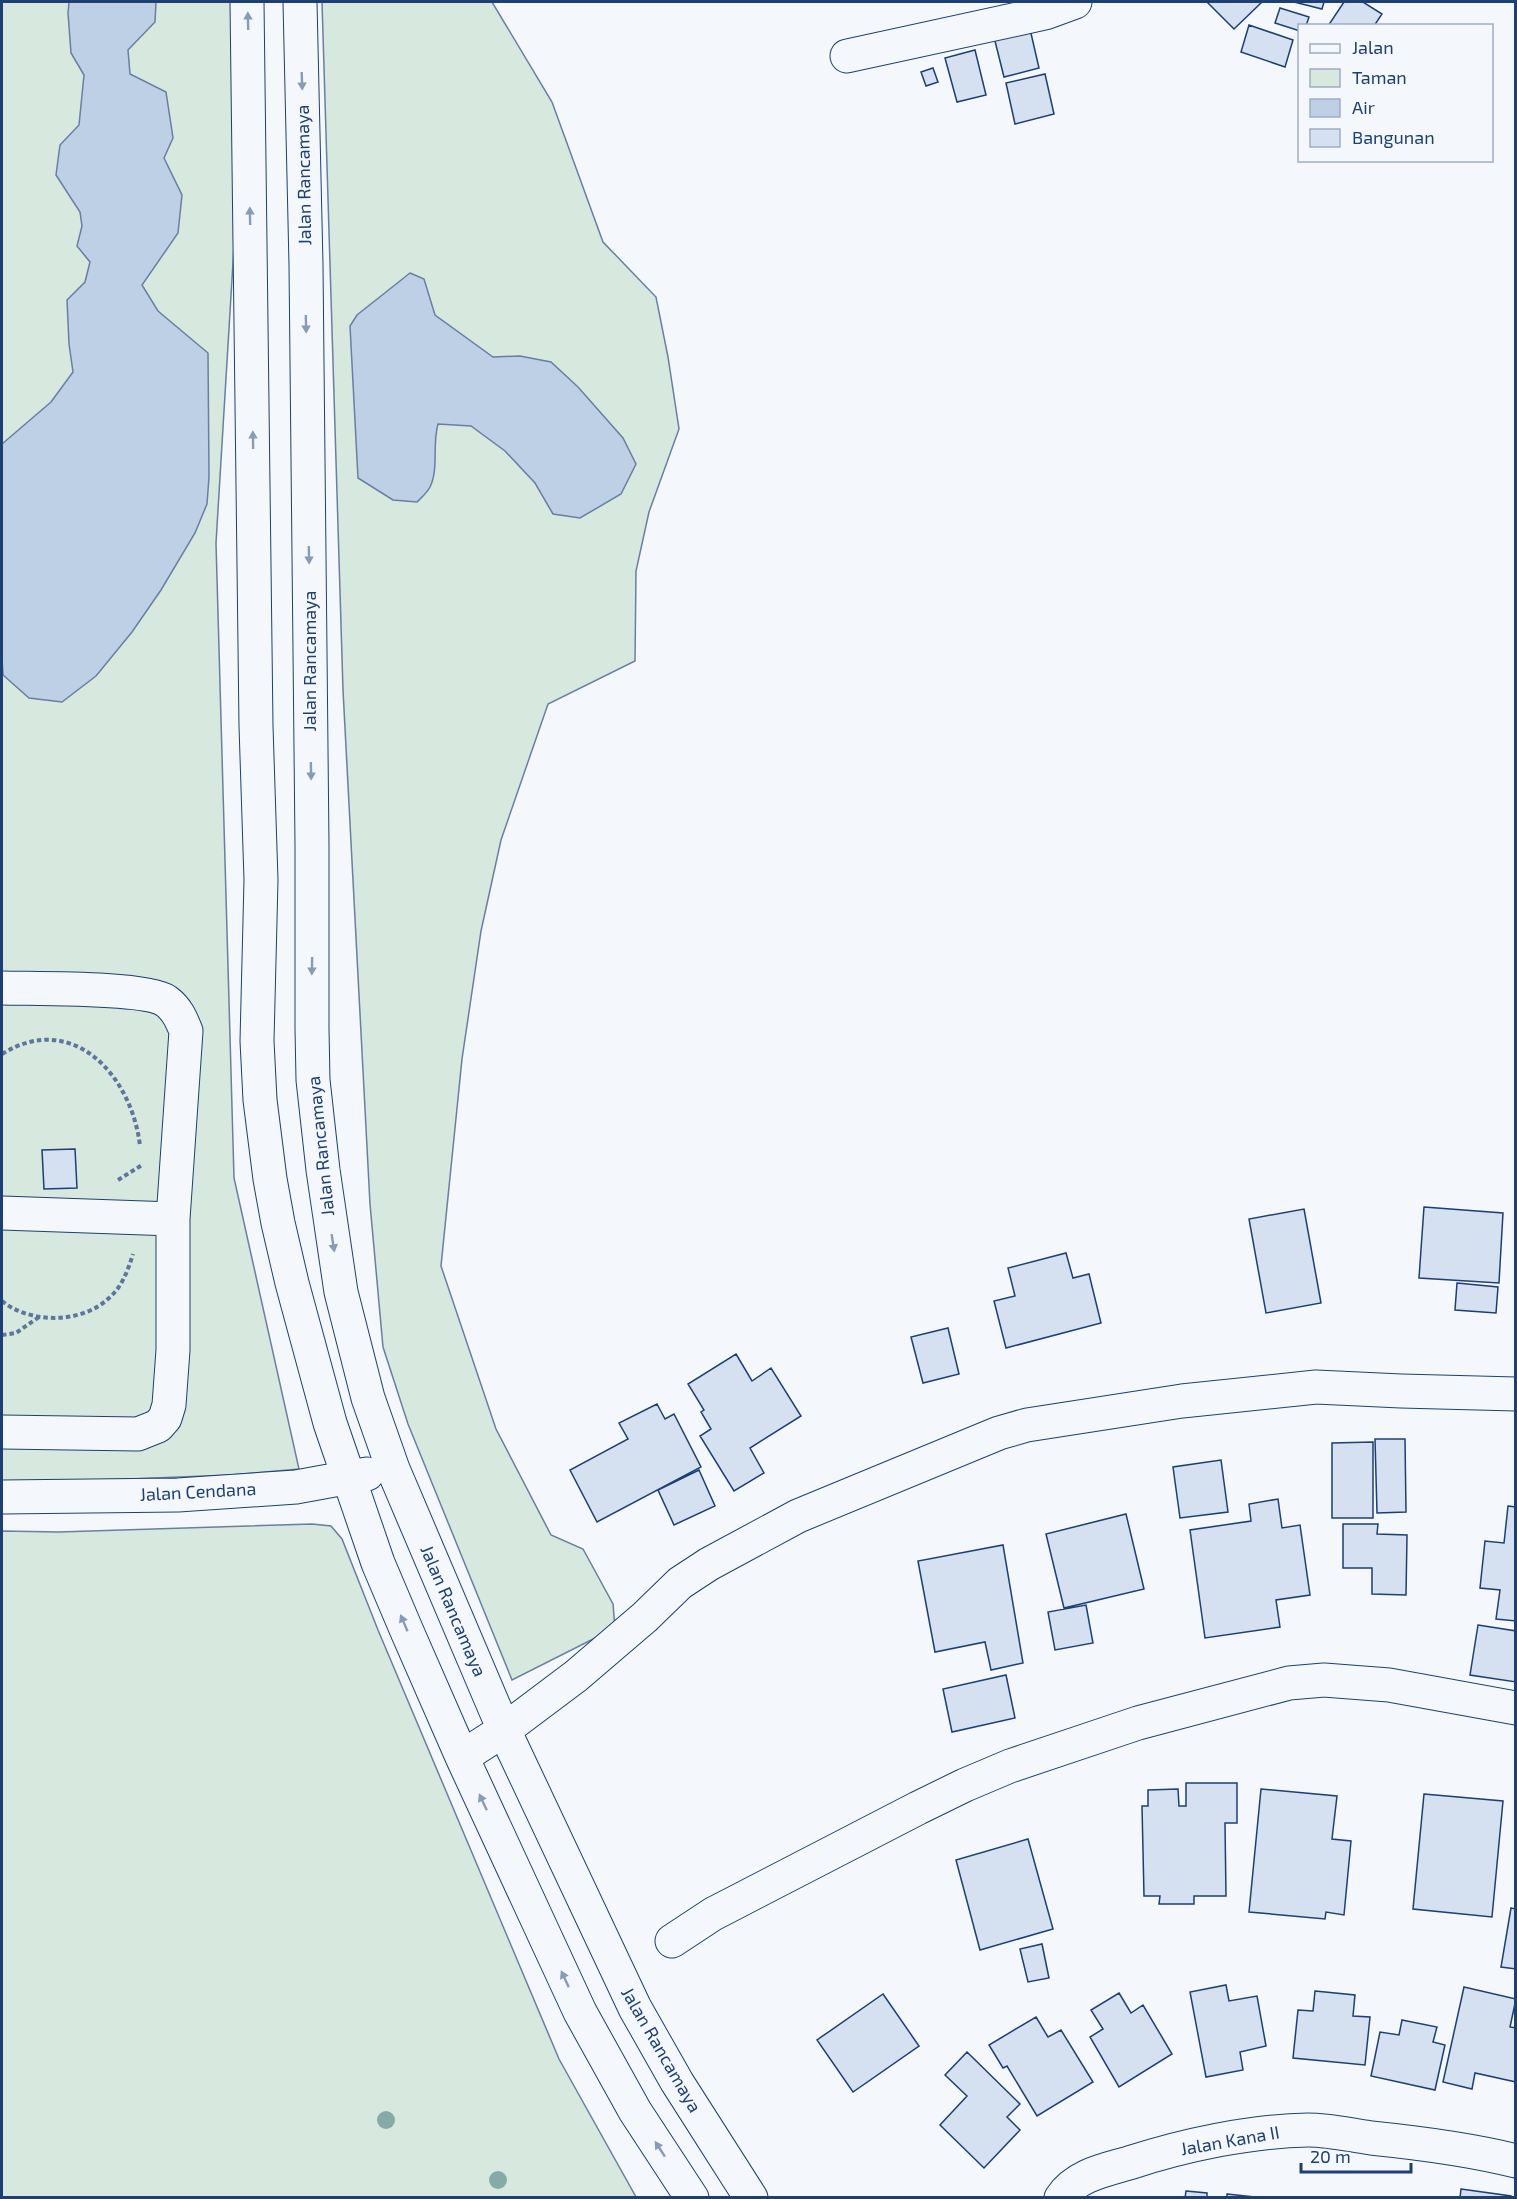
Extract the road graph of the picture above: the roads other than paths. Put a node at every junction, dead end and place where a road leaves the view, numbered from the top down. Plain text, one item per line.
1 (248, 2) edge
2 (300, 2) edge
3 (1075, 2) edge
4 (847, 56) dead end
5 (2, 988) edge
6 (2, 1213) edge
7 (173, 1219) junction
8 (1515, 1394) edge
9 (2, 1432) edge
10 (393, 1469) junction
11 (348, 1478) junction
12 (2, 1497) edge
13 (1515, 1708) edge
14 (504, 1730) junction
15 (462, 1757) junction
16 (672, 1941) dead end
17 (1515, 2161) edge
18 (692, 2198) edge
19 (751, 2198) edge
20 (1061, 2198) edge

11 -> 1 street
2 -> 10 street, Jalan Rancamaya
3 - 4 street
5 - 7 street
6 - 7 street
7 - 9 street
8 - 14 street
10 - 11 street, Jalan Cendana
10 - 14 street, Jalan Rancamaya
11 - 12 street, Jalan Cendana
15 -> 11 street
13 - 16 street
14 - 15 street
14 - 19 street, Jalan Rancamaya
18 -> 15 street
17 - 20 street, Jalan Kana II

